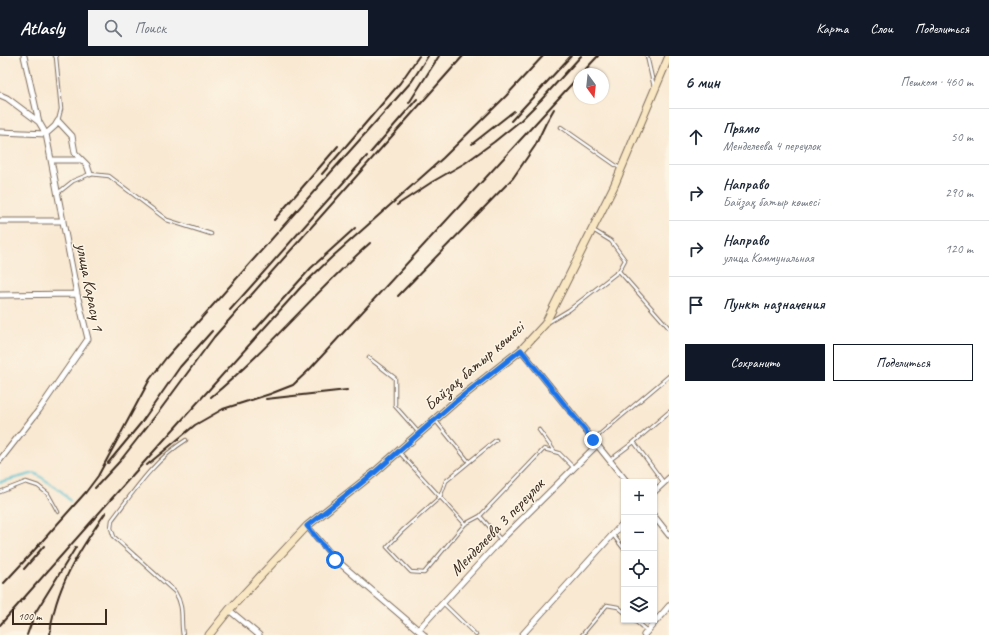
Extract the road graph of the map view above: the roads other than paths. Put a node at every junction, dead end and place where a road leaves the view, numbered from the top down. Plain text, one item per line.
1 (24, 56) edge
2 (55, 56) edge
3 (647, 56) edge
4 (669, 56) edge
5 (655, 90) junction
6 (0, 95) edge
7 (58, 121) junction
8 (39, 122) junction
9 (561, 127) dead end
10 (0, 132) edge
11 (46, 134) junction
12 (52, 160) junction
13 (82, 160) junction
14 (621, 170) junction
15 (90, 174) junction
16 (58, 194) junction
17 (0, 221) edge
18 (63, 222) junction
19 (592, 229) junction
20 (211, 234) dead end
21 (619, 271) junction
22 (77, 294) junction
23 (0, 295) edge
24 (545, 324) junction
25 (669, 328) edge
26 (521, 350) junction
27 (369, 358) dead end
28 (669, 376) edge
29 (669, 412) edge
30 (435, 420) junction
31 (539, 430) dead end
32 (419, 433) junction
33 (186, 440) dead end
34 (496, 440) dead end
35 (593, 440) junction
36 (634, 442) junction
37 (597, 445) junction
38 (399, 451) junction
39 (556, 452) junction
40 (0, 460) edge
41 (610, 461) junction
42 (469, 462) junction
43 (574, 468) junction
44 (669, 478) edge
45 (625, 479) edge
46 (664, 483) junction
47 (657, 489) edge
48 (0, 492) edge
49 (440, 497) junction
50 (58, 512) dead end
51 (480, 516) junction
52 (657, 520) edge
53 (465, 524) junction
54 (307, 526) junction
55 (621, 526) edge
56 (613, 535) junction
57 (669, 535) edge
58 (501, 540) junction
59 (621, 545) edge
60 (443, 603) junction
61 (669, 606) edge
62 (229, 610) junction
63 (621, 610) edge
64 (637, 623) edge
65 (418, 630) junction
66 (645, 633) edge
67 (183, 635) edge
68 (209, 635) edge
69 (259, 635) edge
70 (424, 635) edge
71 (476, 635) edge
72 (522, 635) edge
73 (582, 635) edge

1 - 8 street
2 - 7 lane
3 - 5 lane
4 - 5 main road, Байзақ батыр көшесі
5 - 14 main road, Байзақ батыр көшесі
6 - 8 street
7 - 11 street
7 - 13 street
8 - 11 street, улица Карасу 1
9 - 14 lane
10 - 11 street
11 - 12 street, улица Карасу 1
12 - 13 street
12 - 16 street, улица Карасу 1
13 - 15 street
14 - 19 main road, Байзақ батыр көшесі
15 - 16 lane
15 - 20 lane
16 - 18 street, улица Карасу 1
17 - 18 street
18 - 22 street, улица Карасу 1
19 - 21 lane
19 - 24 main road, Байзақ батыр көшесі
21 - 24 lane
21 - 25 lane
22 - 23 street
22 - 40 street, улица Карасу 1
24 - 26 main road, Байзақ батыр көшесі
26 - 30 main road, Байзақ батыр көшесі
26 - 35 street
27 - 32 lane
28 - 35 lane
29 - 36 lane
30 - 32 main road, Байзақ батыр көшесі
30 - 42 lane
31 - 39 lane
32 - 38 main road, Байзақ батыр көшесі
33 - 67 lane
34 - 42 lane
35 - 37 street
36 - 41 lane
36 - 46 lane
37 - 41 street
37 - 43 street, Менделеева 3 переулок
38 - 49 lane
38 - 54 main road, Байзақ батыр көшесі
39 - 43 lane
39 - 51 lane
41 - 45 street
42 - 49 lane
43 - 58 street, Менделеева 3 переулок
44 - 46 street
46 - 47 street
48 - 50 lane
49 - 53 lane
49 - 53 lane
51 - 53 lane
51 - 58 lane
52 - 57 street
54 - 62 main road, Байзақ батыр көшесі
54 - 65 street
55 - 56 street
56 - 59 lane
56 - 72 street
58 - 60 street, Менделеева 3 переулок
60 - 65 street, Менделеева 3 переулок
60 - 71 lane
61 - 66 street
62 - 68 main road, Байзақ батыр көшесі
62 - 69 street
63 - 73 lane
64 - 66 lane
65 - 70 street

